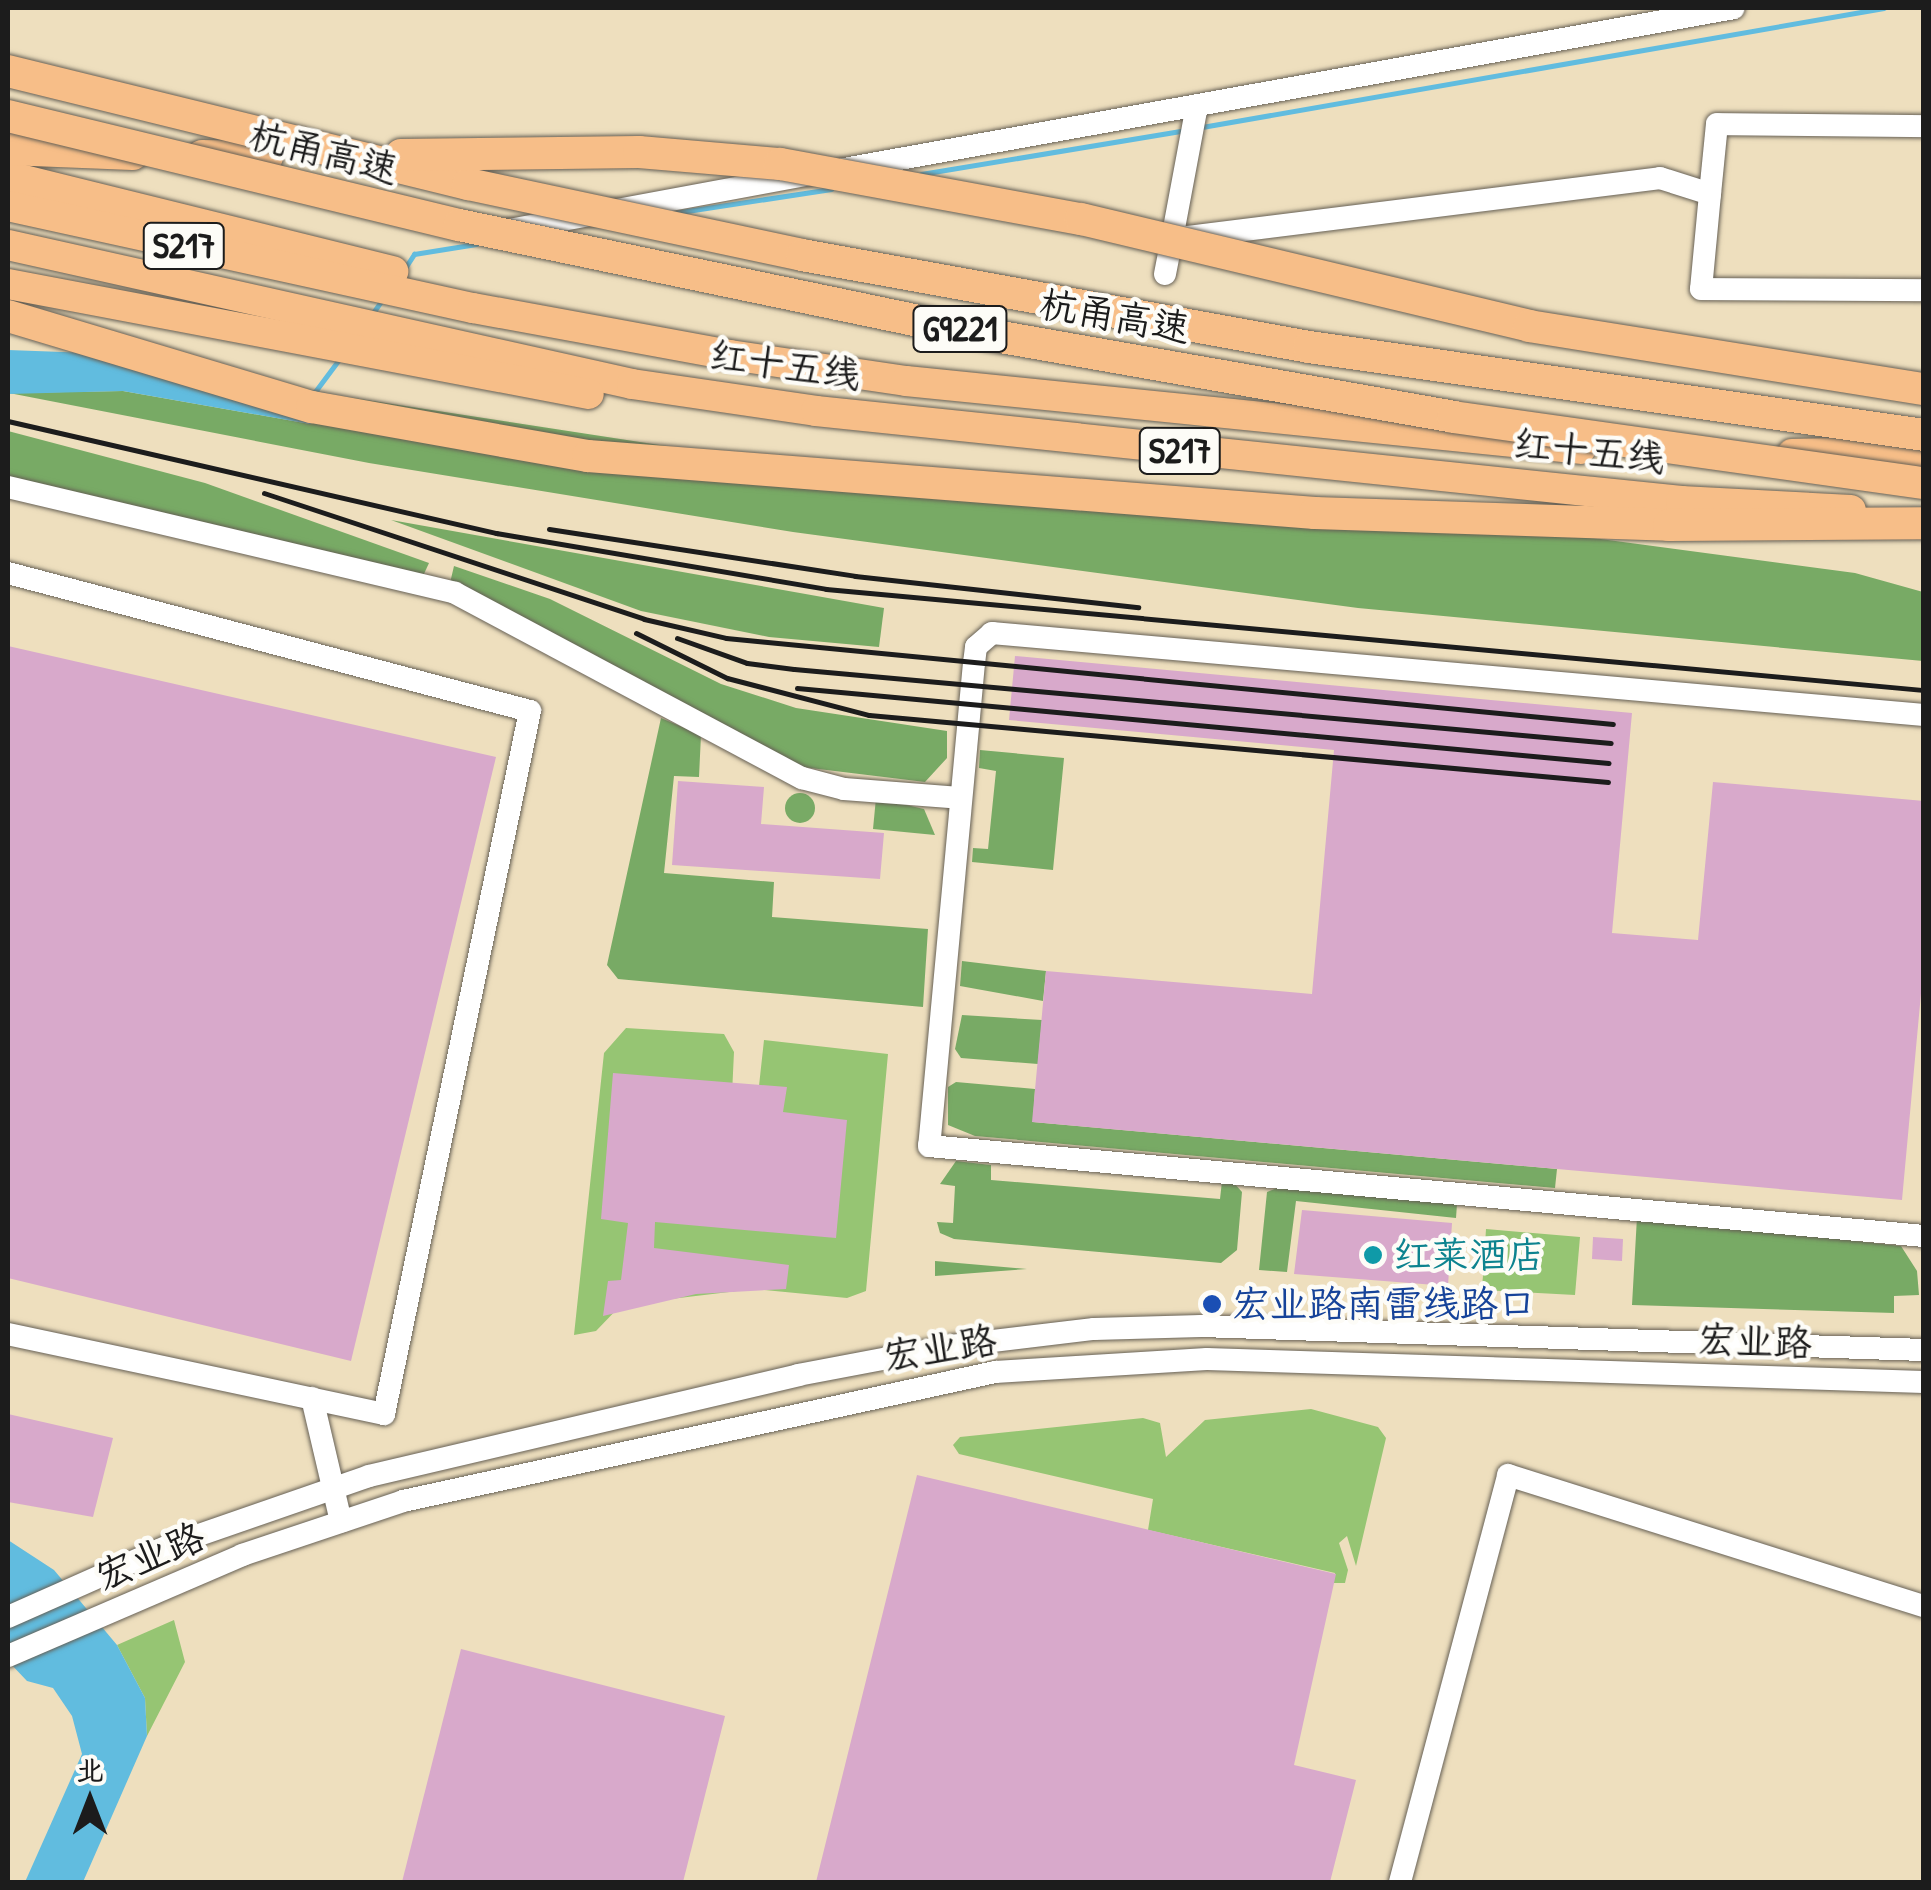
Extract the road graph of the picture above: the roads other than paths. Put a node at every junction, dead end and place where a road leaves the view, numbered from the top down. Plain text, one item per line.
1 (1734, 8) edge
2 (8, 71) edge
3 (1196, 110) junction
4 (8, 116) edge
5 (1924, 126) edge
6 (8, 149) edge
7 (8, 176) edge
8 (1710, 194) junction
9 (8, 206) edge
10 (1172, 239) junction
11 (442, 242) dead end
12 (8, 245) edge
13 (1166, 274) dead end
14 (373, 276) junction
15 (8, 284) edge
16 (1924, 290) edge
17 (8, 316) edge
18 (433, 355) junction
19 (1924, 388) edge
20 (1924, 435) edge
21 (1924, 451) edge
22 (1924, 483) edge
23 (8, 487) edge
24 (1924, 514) edge
25 (1924, 523) edge
26 (8, 573) edge
27 (1924, 715) edge
28 (960, 798) junction
29 (1924, 1236) edge
30 (8, 1334) edge
31 (1923, 1345) edge
32 (1921, 1382) edge
33 (312, 1398) junction
34 (334, 1488) junction
35 (341, 1522) junction
36 (1924, 1606) edge
37 (8, 1617) edge
38 (8, 1656) edge
39 (1400, 1882) edge

1 - 3 street
2 - 20 highway, 杭甬高速 / G9221, bridge
3 - 10 street
3 - 11 street
4 - 22 highway, 杭甬高速 / G9221, bridge
5 - 8 street
6 - 19 highway, bridge
7 - 14 main road
8 - 10 street
8 - 16 street
9 - 14 main road, 红十五线 / S217
10 - 13 street
12 - 18 main road, 红十五线 / S217
14 - 21 main road, 红十五线 / S217
15 - 18 main road
17 - 25 highway
18 - 24 main road, 红十五线 / S217
23 - 28 street
26 - 33 street
27 - 28 street
28 - 29 street
30 - 33 street
31 - 32 street
31 - 34 street, 宏业路
32 - 35 street, 宏业路
33 - 34 street
34 - 35 street
34 - 37 street, 宏业路
35 - 38 street, 宏业路
36 - 39 street

